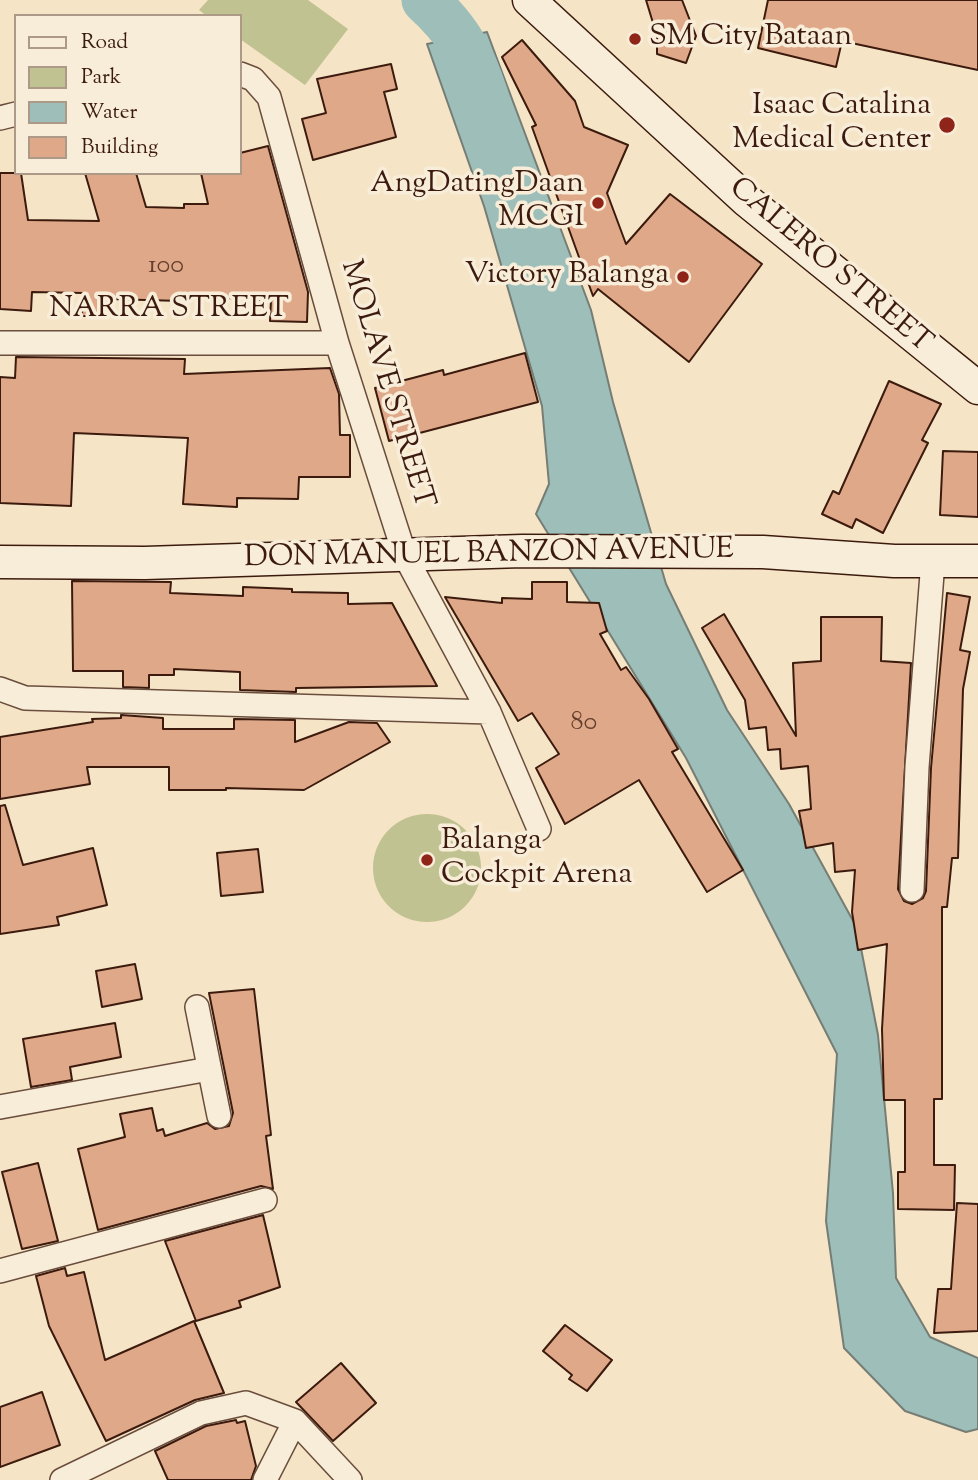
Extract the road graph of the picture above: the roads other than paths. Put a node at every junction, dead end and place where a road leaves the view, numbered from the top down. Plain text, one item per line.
1 (529, 0) edge
2 (242, 75) edge
3 (0, 343) edge
4 (337, 343) junction
5 (978, 388) edge
6 (405, 556) junction
7 (933, 561) junction
8 (978, 561) edge
9 (0, 562) edge
10 (0, 689) edge
11 (489, 712) junction
12 (539, 829) dead end
13 (912, 890) dead end
14 (197, 1007) dead end
15 (209, 1069) junction
16 (0, 1107) edge
17 (219, 1116) dead end
18 (265, 1200) dead end
19 (0, 1272) edge
20 (295, 1421) junction
21 (62, 1480) edge
22 (265, 1480) edge
23 (350, 1480) edge

1 - 5 main road, CALERO STREET
2 - 4 street, MOLAVE STREET
3 - 4 street, NARRA STREET
4 - 6 street, MOLAVE STREET
6 - 7 main road, DON MANUEL BANZON AVENUE
6 - 9 main road, DON MANUEL BANZON AVENUE
6 - 11 street, MOLAVE STREET
7 - 8 main road, DON MANUEL BANZON AVENUE
7 - 13 street
10 - 11 street
11 - 12 street, MOLAVE STREET
14 - 15 street
15 - 16 street
15 - 17 street
18 - 19 street
20 - 21 street
20 - 22 street
20 - 23 street

